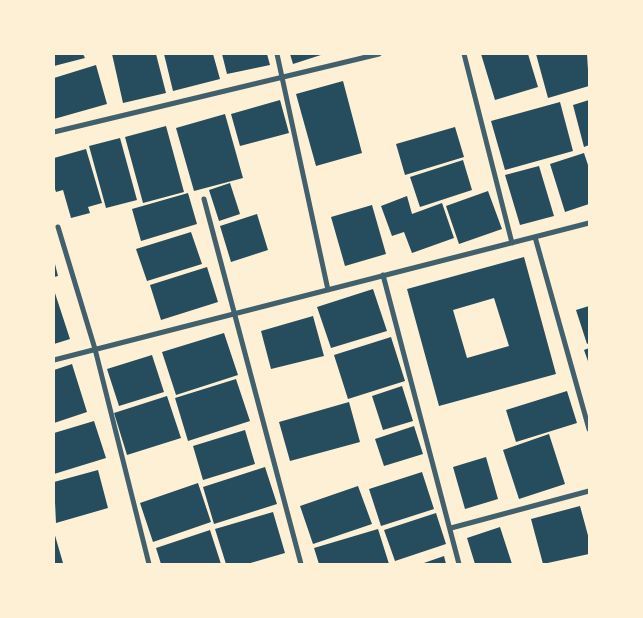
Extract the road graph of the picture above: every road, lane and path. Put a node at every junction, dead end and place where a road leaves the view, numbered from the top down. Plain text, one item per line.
1 (277, 54) edge
2 (379, 54) edge
3 (464, 54) edge
4 (282, 76) junction
5 (54, 132) edge
6 (204, 199) dead end
7 (589, 223) edge
8 (58, 227) dead end
9 (535, 236) junction
10 (512, 242) junction
11 (383, 276) junction
12 (328, 290) junction
13 (234, 314) junction
14 (95, 349) junction
15 (54, 360) edge
16 (589, 429) edge
17 (589, 491) edge
18 (451, 528) junction
19 (149, 564) edge
20 (301, 564) edge
21 (459, 564) edge

1 - 4 street
2 - 4 street
3 - 10 street
4 - 5 street
4 - 12 street
6 - 13 street
7 - 9 street
8 - 14 street
9 - 10 street
9 - 16 street
10 - 11 street
11 - 12 street
11 - 18 street
12 - 13 street
13 - 14 street
13 - 20 street
14 - 15 street
14 - 19 street
17 - 18 street
18 - 21 street

